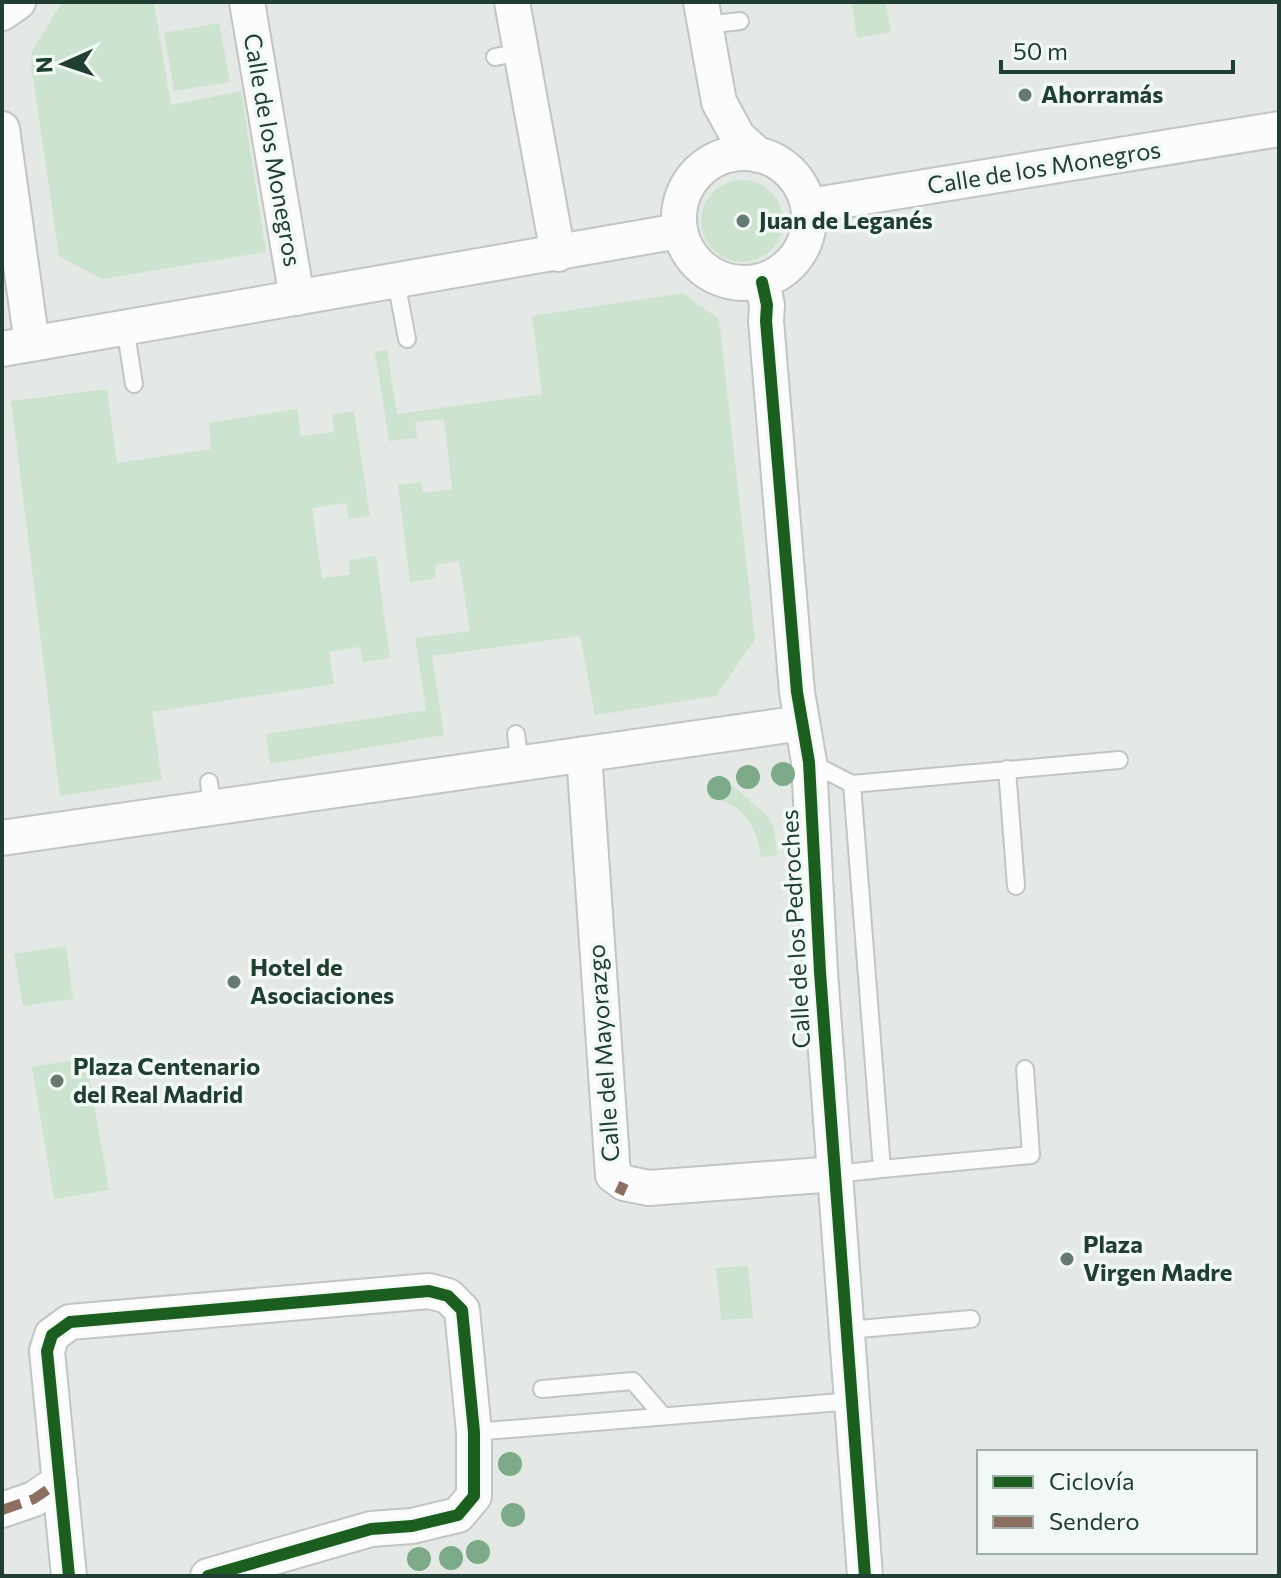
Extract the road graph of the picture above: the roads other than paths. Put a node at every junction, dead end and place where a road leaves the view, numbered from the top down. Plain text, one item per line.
1 (18, 2) edge
2 (247, 2) edge
3 (512, 2) edge
4 (2, 13) edge
5 (704, 14) edge
6 (740, 21) dead end
7 (2, 129) edge
8 (1279, 129) edge
9 (758, 155) junction
10 (809, 206) junction
11 (679, 231) junction
12 (558, 254) junction
13 (396, 281) junction
14 (762, 282) junction
15 (297, 298) junction
16 (125, 327) junction
17 (407, 339) dead end
18 (17, 347) edge
19 (134, 384) dead end
20 (802, 723) junction
21 (584, 754) junction
22 (1119, 760) dead end
23 (809, 762) junction
24 (1007, 769) junction
25 (852, 784) junction
26 (2, 838) edge
27 (1016, 886) dead end
28 (1025, 1069) dead end
29 (882, 1169) junction
30 (835, 1174) junction
31 (971, 1319) dead end
32 (848, 1330) junction
33 (542, 1389) dead end
34 (853, 1401) junction
35 (663, 1416) junction
36 (474, 1432) junction
37 (60, 1481) junction
38 (2, 1510) edge
39 (69, 1576) edge
40 (208, 1576) edge
41 (865, 1576) edge

1 - 4 street
2 - 15 street, Calle de los Monegros
3 - 12 street
5 - 6 lane
5 - 9 street
7 - 18 street
8 - 10 street, Calle de los Monegros
9 - 10 street
9 - 11 street
10 - 14 street
11 - 12 street, Calle de los Monegros
11 - 14 street
12 - 13 street, Calle de los Monegros
13 - 15 street, Calle de los Monegros
13 - 17 lane
14 - 20 street, Calle de los Pedroches
15 - 16 street, Calle de los Monegros
16 - 18 street, Calle de los Monegros
16 - 19 lane
20 - 21 street
20 - 23 street, Calle de los Pedroches
21 - 26 street
21 - 30 street, Calle del Mayorazgo
22 - 24 lane
23 - 25 lane
23 - 30 street, Calle de los Pedroches
24 - 25 lane
24 - 27 lane
25 - 29 lane
28 - 29 lane
29 - 30 lane
30 - 32 street, Calle de los Pedroches
31 - 32 lane
32 - 34 street, Calle de los Pedroches
33 - 35 lane
34 - 35 lane
34 - 41 street, Calle de los Pedroches
35 - 36 lane
36 - 37 street
36 - 40 street
37 - 38 street
37 - 39 street

